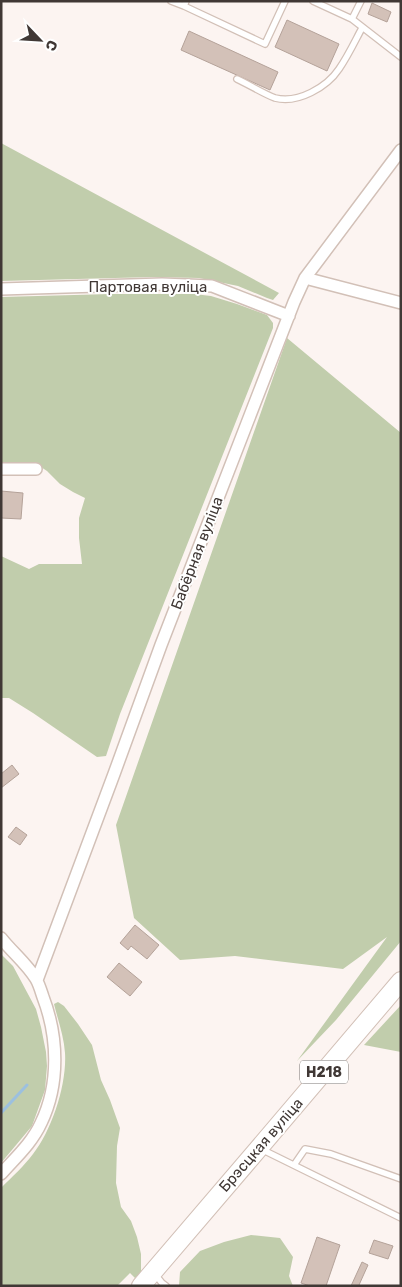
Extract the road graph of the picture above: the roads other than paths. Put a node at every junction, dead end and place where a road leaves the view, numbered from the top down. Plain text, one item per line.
1 (172, 1) edge
2 (285, 1) edge
3 (313, 1) edge
4 (361, 1) edge
5 (185, 4) edge
6 (352, 19) junction
7 (362, 28) junction
8 (401, 57) edge
9 (237, 79) dead end
10 (401, 150) edge
11 (304, 278) junction
12 (1, 289) edge
13 (401, 303) edge
14 (289, 316) junction
15 (1, 469) edge
16 (36, 470) dead end
17 (3, 945) edge
18 (37, 980) junction
19 (401, 981) edge
20 (259, 1148) junction
21 (294, 1166) junction
22 (1, 1174) edge
23 (401, 1180) edge
24 (401, 1218) edge
25 (153, 1271) junction
26 (141, 1286) edge
27 (166, 1286) edge

1 - 5 lane
2 - 5 lane
3 - 6 lane
4 - 6 lane
6 - 7 lane
7 - 8 lane
7 - 9 lane
10 - 11 street, Бабёрная вуліца
11 - 13 street
11 - 14 street, Бабёрная вуліца
12 - 14 street, Партовая вуліца
14 - 18 street, Бабёрная вуліца
15 - 16 street
17 - 18 street
18 - 22 street
19 - 20 main road, Брэсцкая вуліца / Н218
20 - 21 lane
20 - 25 main road, Брэсцкая вуліца / Н218
21 - 23 lane
21 - 24 lane
25 - 26 main road, Брэсцкая вуліца / Н218
25 - 27 lane

